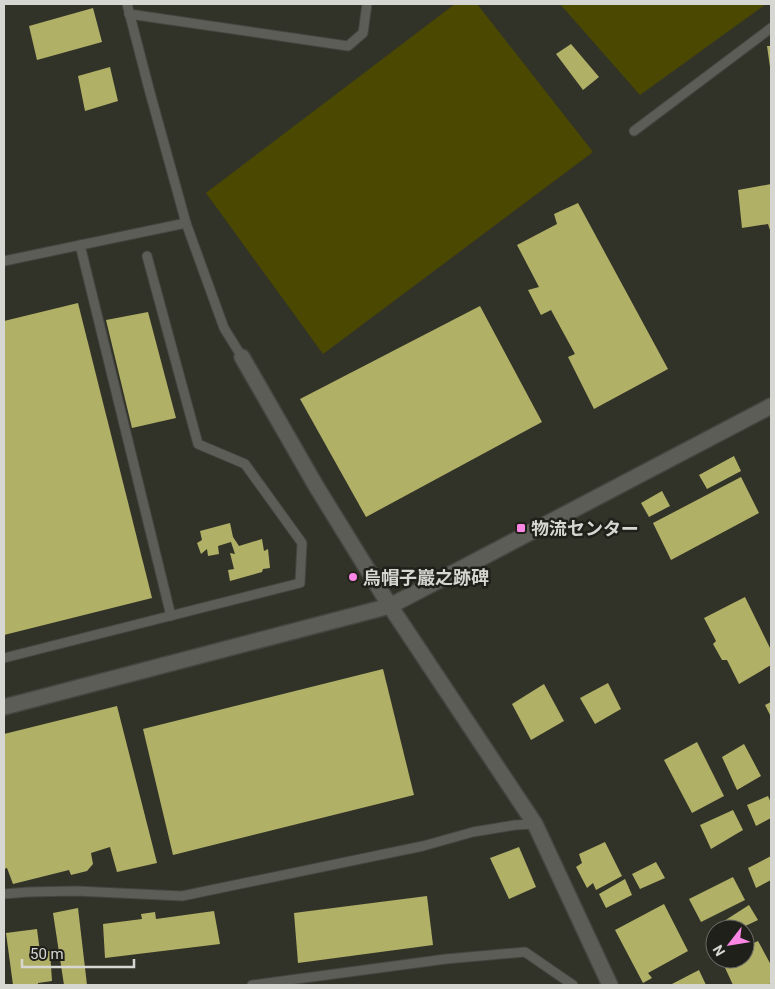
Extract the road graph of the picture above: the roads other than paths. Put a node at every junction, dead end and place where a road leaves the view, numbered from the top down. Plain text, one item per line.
1 (127, 4) edge
2 (367, 4) edge
3 (129, 14) junction
4 (771, 28) edge
5 (634, 131) dead end
6 (186, 223) junction
7 (80, 245) junction
8 (147, 256) dead end
9 (4, 261) edge
10 (242, 357) joint
11 (771, 406) edge
12 (390, 606) junction
13 (171, 616) junction
14 (4, 658) edge
15 (4, 707) edge
16 (535, 824) junction
17 (4, 894) edge
18 (252, 985) edge
19 (573, 985) edge
20 (610, 985) edge

1 - 3 lane
2 - 3 lane
3 - 6 lane
4 - 5 lane
6 - 7 lane
6 - 10 lane
7 - 9 lane
7 - 13 lane
8 - 13 lane
10 - 12 street
11 - 12 street
12 - 15 street
12 - 16 street
13 - 14 lane
16 - 17 lane
16 - 20 street
18 - 19 lane

